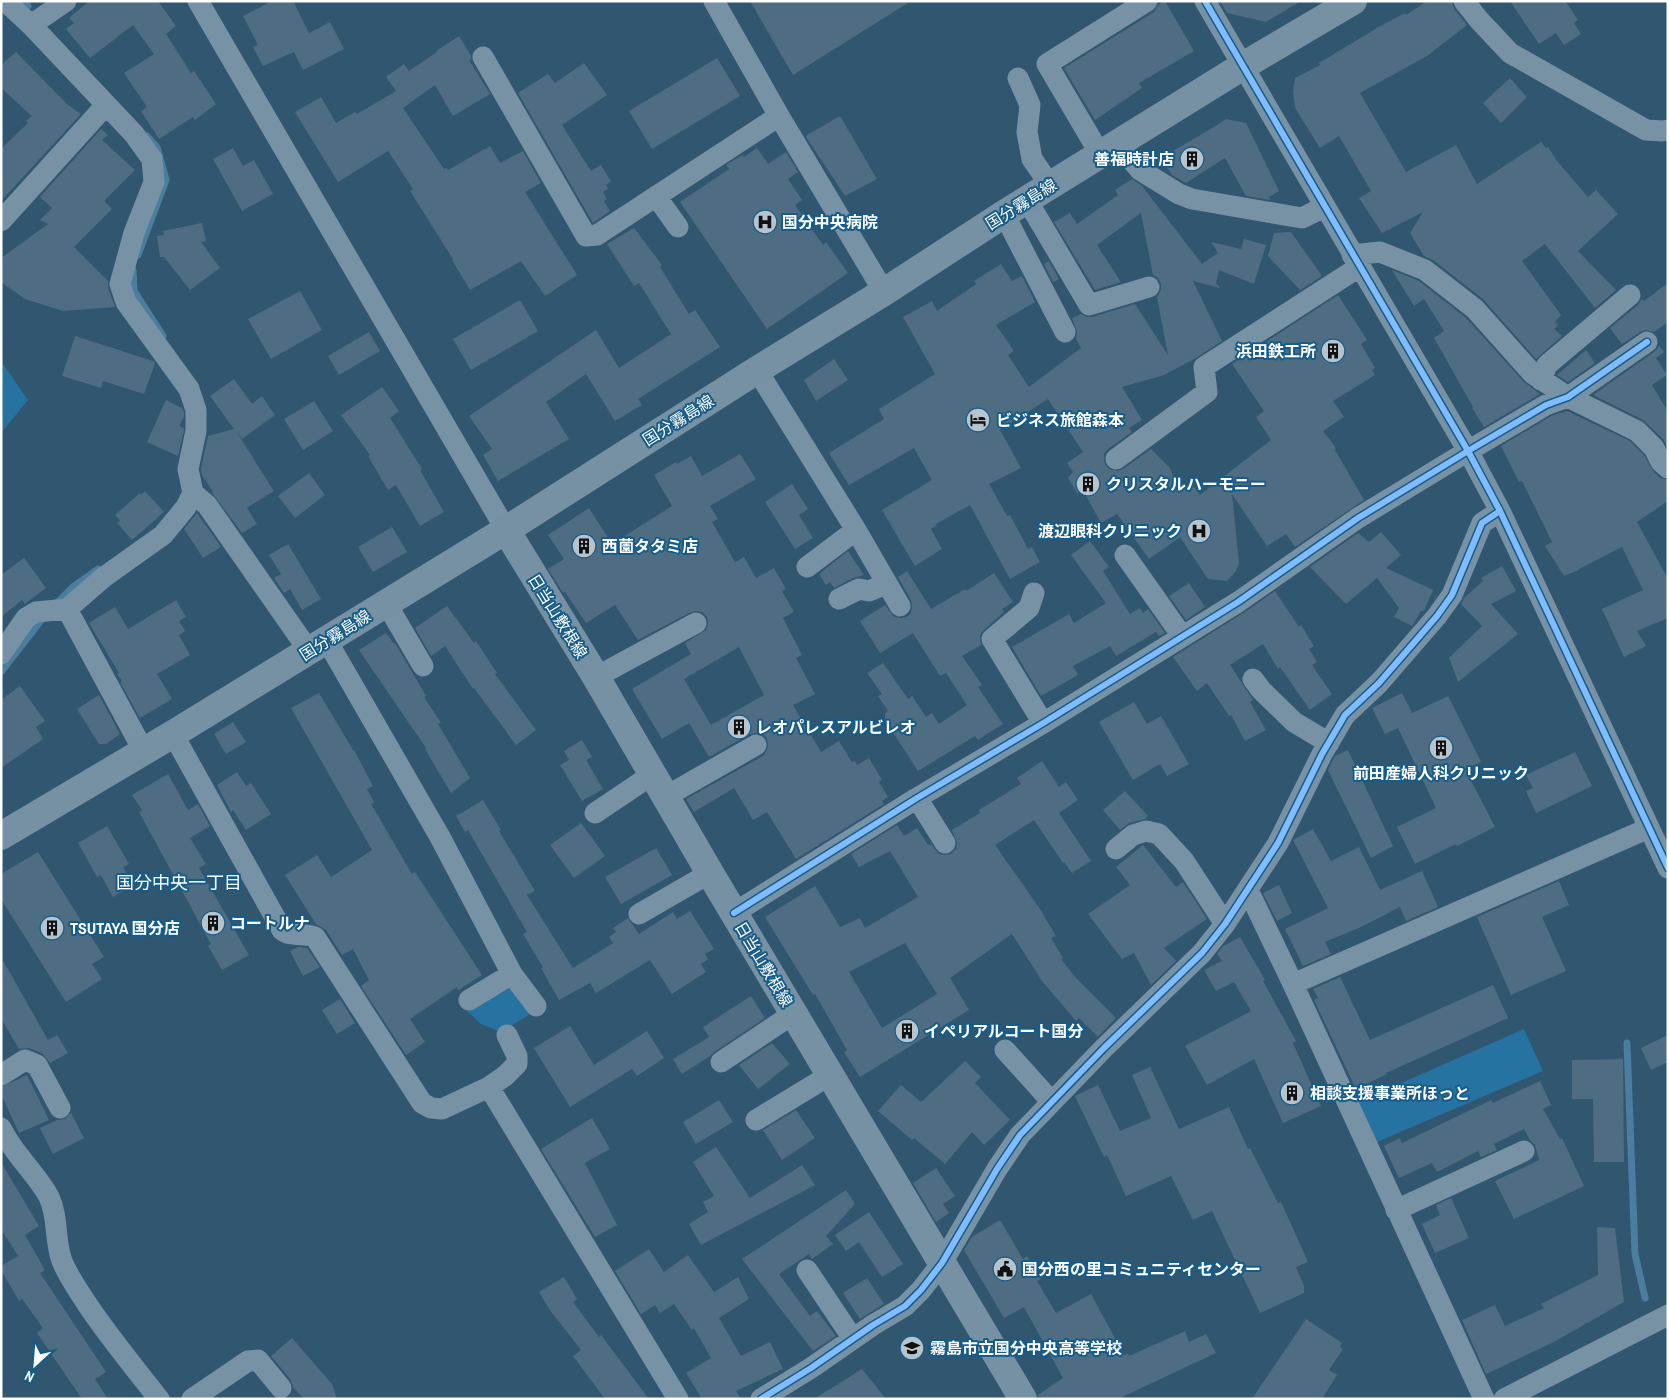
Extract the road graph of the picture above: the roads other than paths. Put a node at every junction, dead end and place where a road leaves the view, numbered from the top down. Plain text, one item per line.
1 (5, 1) edge
2 (66, 1) edge
3 (198, 1) edge
4 (714, 1) edge
5 (1147, 1) edge
6 (1205, 1) edge
7 (1353, 1) edge
8 (1464, 1) edge
9 (31, 25) junction
10 (483, 57) dead end
11 (1243, 66) junction
12 (1018, 78) dead end
13 (106, 105) junction
14 (779, 116) junction
15 (1668, 130) edge
16 (1109, 149) junction
17 (1050, 185) junction
18 (656, 196) junction
19 (1016, 207) junction
20 (1324, 207) junction
21 (1, 221) edge
22 (678, 227) dead end
23 (1356, 261) junction
24 (1149, 287) dead end
25 (884, 292) junction
26 (1630, 296) dead end
27 (1065, 332) dead end
28 (1647, 342) dead end
29 (758, 370) junction
30 (1541, 380) junction
31 (1568, 397) junction
32 (1468, 450) junction
33 (1116, 459) dead end
34 (1668, 468) edge
35 (191, 483) junction
36 (1500, 511) junction
37 (506, 530) junction
38 (856, 530) junction
39 (1125, 555) dead end
40 (807, 567) dead end
41 (886, 584) junction
42 (1034, 593) dead end
43 (839, 600) dead end
44 (386, 603) junction
45 (900, 606) dead end
46 (66, 609) junction
47 (696, 623) dead end
48 (1182, 636) junction
49 (318, 645) junction
50 (1, 654) edge
51 (423, 666) dead end
52 (596, 677) junction
53 (1253, 680) dead end
54 (1043, 723) junction
55 (173, 734) junction
56 (1329, 743) junction
57 (756, 745) dead end
58 (143, 750) junction
59 (659, 786) junction
60 (917, 798) junction
61 (595, 812) dead end
62 (1649, 828) junction
63 (1, 836) edge
64 (945, 843) dead end
65 (1116, 849) dead end
66 (1668, 868) edge
67 (710, 873) junction
68 (1248, 890) junction
69 (734, 913) junction
70 (639, 914) dead end
71 (1225, 924) junction
72 (512, 974) junction
73 (1292, 984) junction
74 (469, 1000) dead end
75 (536, 1006) dead end
76 (793, 1014) junction
77 (507, 1036) dead end
78 (1006, 1050) dead end
79 (721, 1062) dead end
80 (1, 1075) edge
81 (830, 1075) junction
82 (488, 1087) junction
83 (1051, 1101) junction
84 (60, 1108) dead end
85 (756, 1120) dead end
86 (1, 1128) edge
87 (1524, 1151) dead end
88 (1396, 1210) junction
89 (942, 1262) junction
90 (807, 1270) dead end
91 (1668, 1315) edge
92 (852, 1339) junction
93 (281, 1388) dead end
94 (158, 1399) edge
95 (192, 1399) edge
96 (678, 1399) edge
97 (761, 1399) edge
98 (1023, 1399) edge
99 (1484, 1399) edge
100 (1504, 1399) edge

1 - 9 street
2 - 9 street
3 - 37 street
4 - 14 street
5 - 16 street
6 - 11 street
7 - 11 main road, 国分霧島線
8 - 15 street
9 - 13 street
10 - 18 street
11 - 16 main road, 国分霧島線
11 - 20 street
12 - 17 street
13 - 21 street
13 - 35 street
14 - 18 street
14 - 25 street
16 - 17 main road, 国分霧島線
16 - 20 street
17 - 19 main road, 国分霧島線
18 - 22 street
19 - 24 street
19 - 25 main road, 国分霧島線
19 - 27 street
20 - 23 street
23 - 30 street
23 - 32 street
23 - 33 street
25 - 29 main road, 国分霧島線
26 - 30 street
28 - 31 street
29 - 37 main road, 国分霧島線
29 - 38 street
30 - 31 street
31 - 32 street
31 - 34 street
32 - 36 street
32 - 48 street
35 - 46 street
35 - 49 street
36 - 56 street
36 - 62 street
37 - 44 main road, 国分霧島線
37 - 52 main road, 日当山敷根線
38 - 40 street
38 - 41 street
39 - 48 street
41 - 43 street
41 - 45 street
42 - 54 street
44 - 49 main road, 国分霧島線
44 - 51 street
46 - 50 street
46 - 58 street
47 - 52 street
48 - 54 street
49 - 55 main road, 国分霧島線
49 - 72 street
52 - 59 main road, 日当山敷根線
53 - 56 street
54 - 60 street
55 - 58 main road, 国分霧島線
55 - 82 street
56 - 68 street
57 - 59 street
58 - 63 main road, 国分霧島線
59 - 61 street
59 - 67 main road, 日当山敷根線
60 - 64 street
60 - 69 street
62 - 66 street
62 - 73 street
65 - 71 street
67 - 69 main road, 日当山敷根線
67 - 70 street
68 - 71 street
68 - 73 street
69 - 76 main road, 日当山敷根線
71 - 83 street
72 - 74 street
72 - 75 street
73 - 88 street
76 - 79 street
76 - 81 main road, 日当山敷根線
77 - 82 street
78 - 83 street
80 - 84 street
81 - 85 street
81 - 89 main road, 日当山敷根線
82 - 96 street
83 - 89 street
86 - 94 street
87 - 88 street
88 - 99 street
89 - 92 street
89 - 98 main road, 日当山敷根線
90 - 92 street
91 - 100 street
92 - 97 street
93 - 95 street

